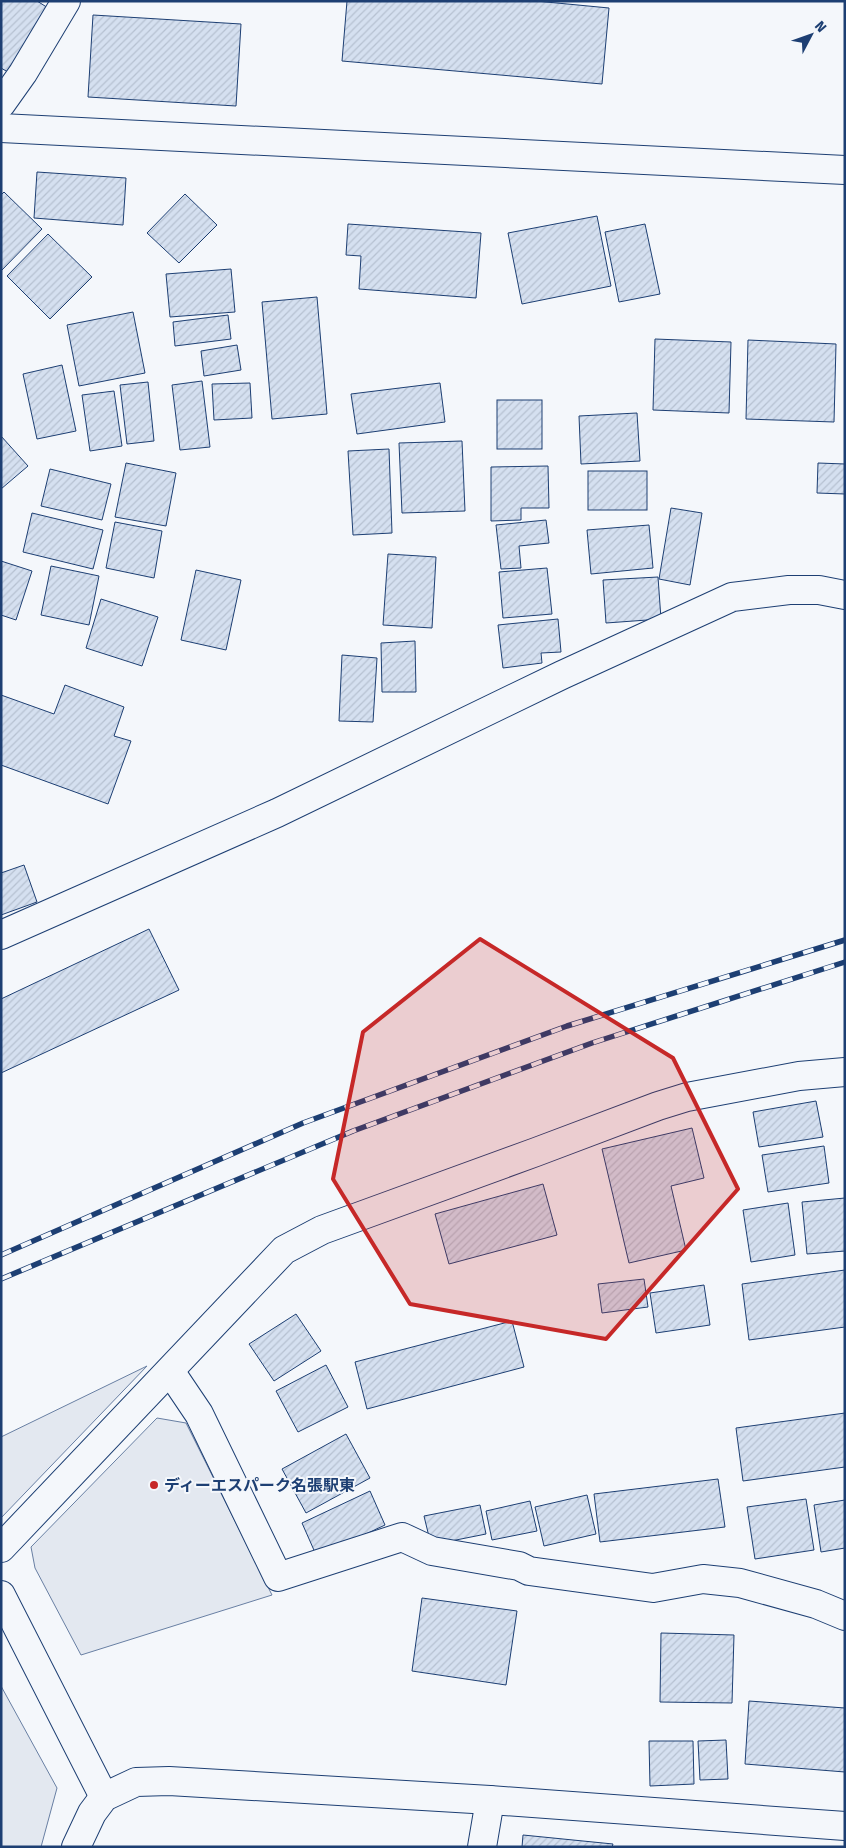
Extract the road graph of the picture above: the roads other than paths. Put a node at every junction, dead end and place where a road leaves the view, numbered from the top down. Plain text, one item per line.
1 (66, 1) edge
2 (1, 104) edge
3 (1, 128) edge
4 (845, 170) edge
5 (845, 595) edge
6 (1, 935) edge
7 (845, 1072) edge
8 (170, 1371) junction
9 (1, 1548) edge
10 (1, 1595) edge
11 (845, 1616) edge
12 (104, 1797) junction
13 (490, 1800) junction
14 (845, 1826) edge
15 (76, 1847) edge
16 (482, 1847) edge

1 - 2 street
3 - 4 street
5 - 6 street
7 - 8 street
8 - 9 street
8 - 11 street
10 - 12 street
12 - 13 street
12 - 15 street
13 - 14 street
13 - 16 street

